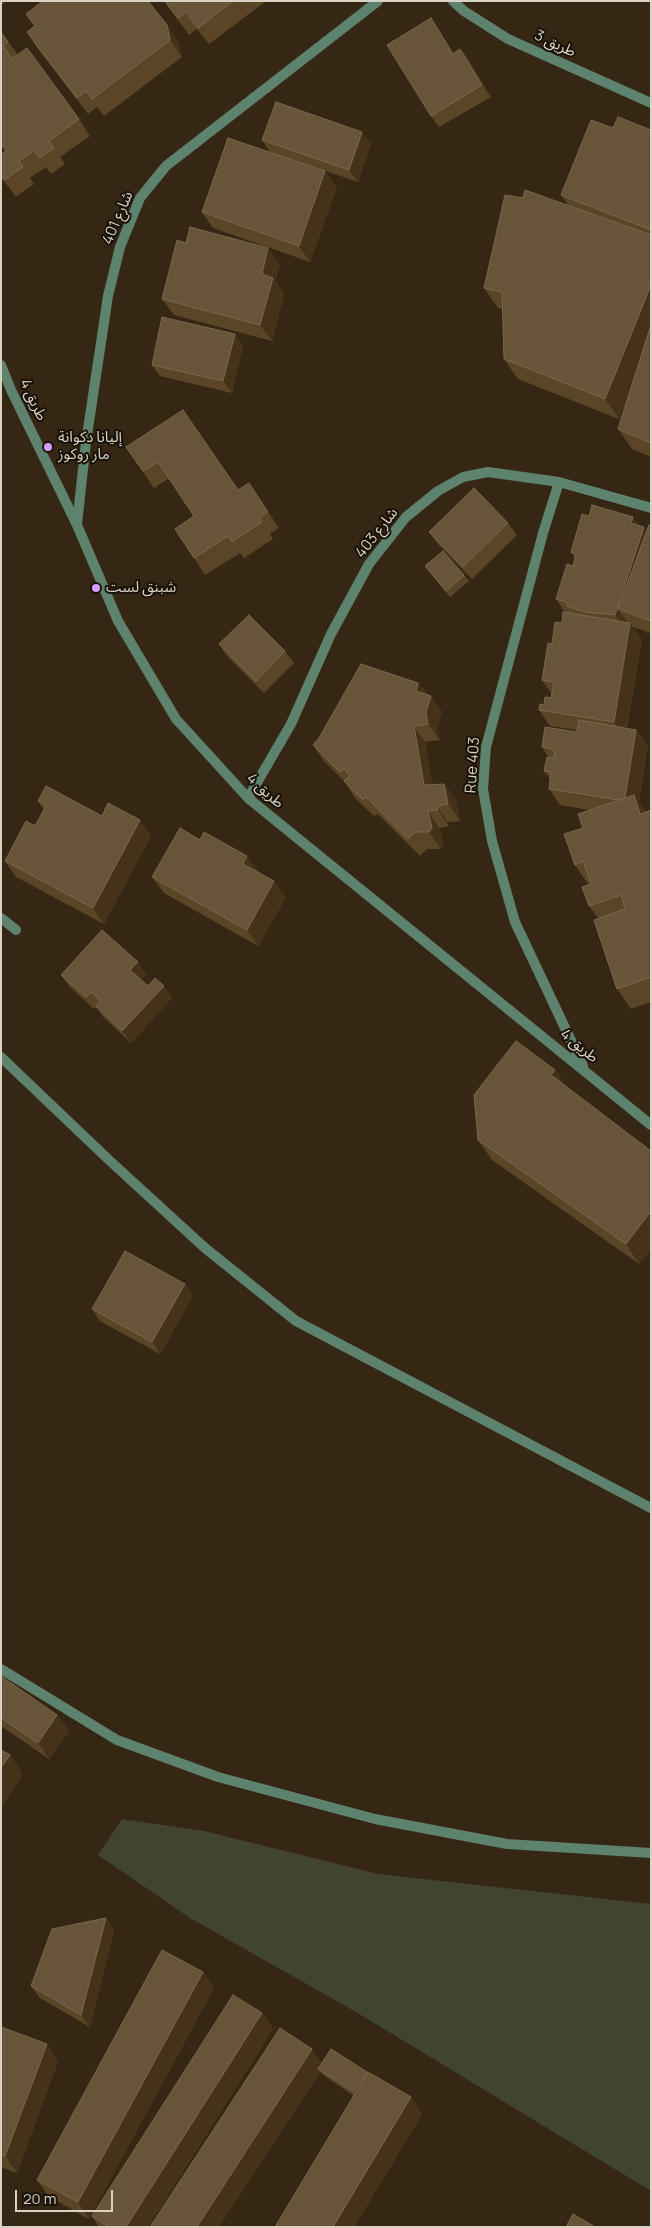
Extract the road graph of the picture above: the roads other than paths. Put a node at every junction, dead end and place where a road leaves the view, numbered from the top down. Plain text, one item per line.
1 (378, 1) edge
2 (453, 1) edge
3 (651, 103) edge
4 (1, 365) edge
5 (559, 482) junction
6 (651, 508) edge
7 (77, 524) junction
8 (248, 798) junction
9 (1, 918) edge
10 (16, 930) dead end
11 (1, 1057) edge
12 (584, 1070) junction
13 (651, 1125) edge
14 (651, 1508) edge
15 (1, 1669) edge
16 (651, 1853) edge

1 - 7 street, شارع 401
2 - 3 street, طريق 3
4 - 7 street, طريق 4
5 - 6 street, شارع 403
5 - 8 street, شارع 403
5 - 12 street, Rue 403
7 - 8 street, طريق 4
8 - 12 street, طريق 4
9 - 10 street
11 - 14 street
12 - 13 street, طريق 4
15 - 16 street

